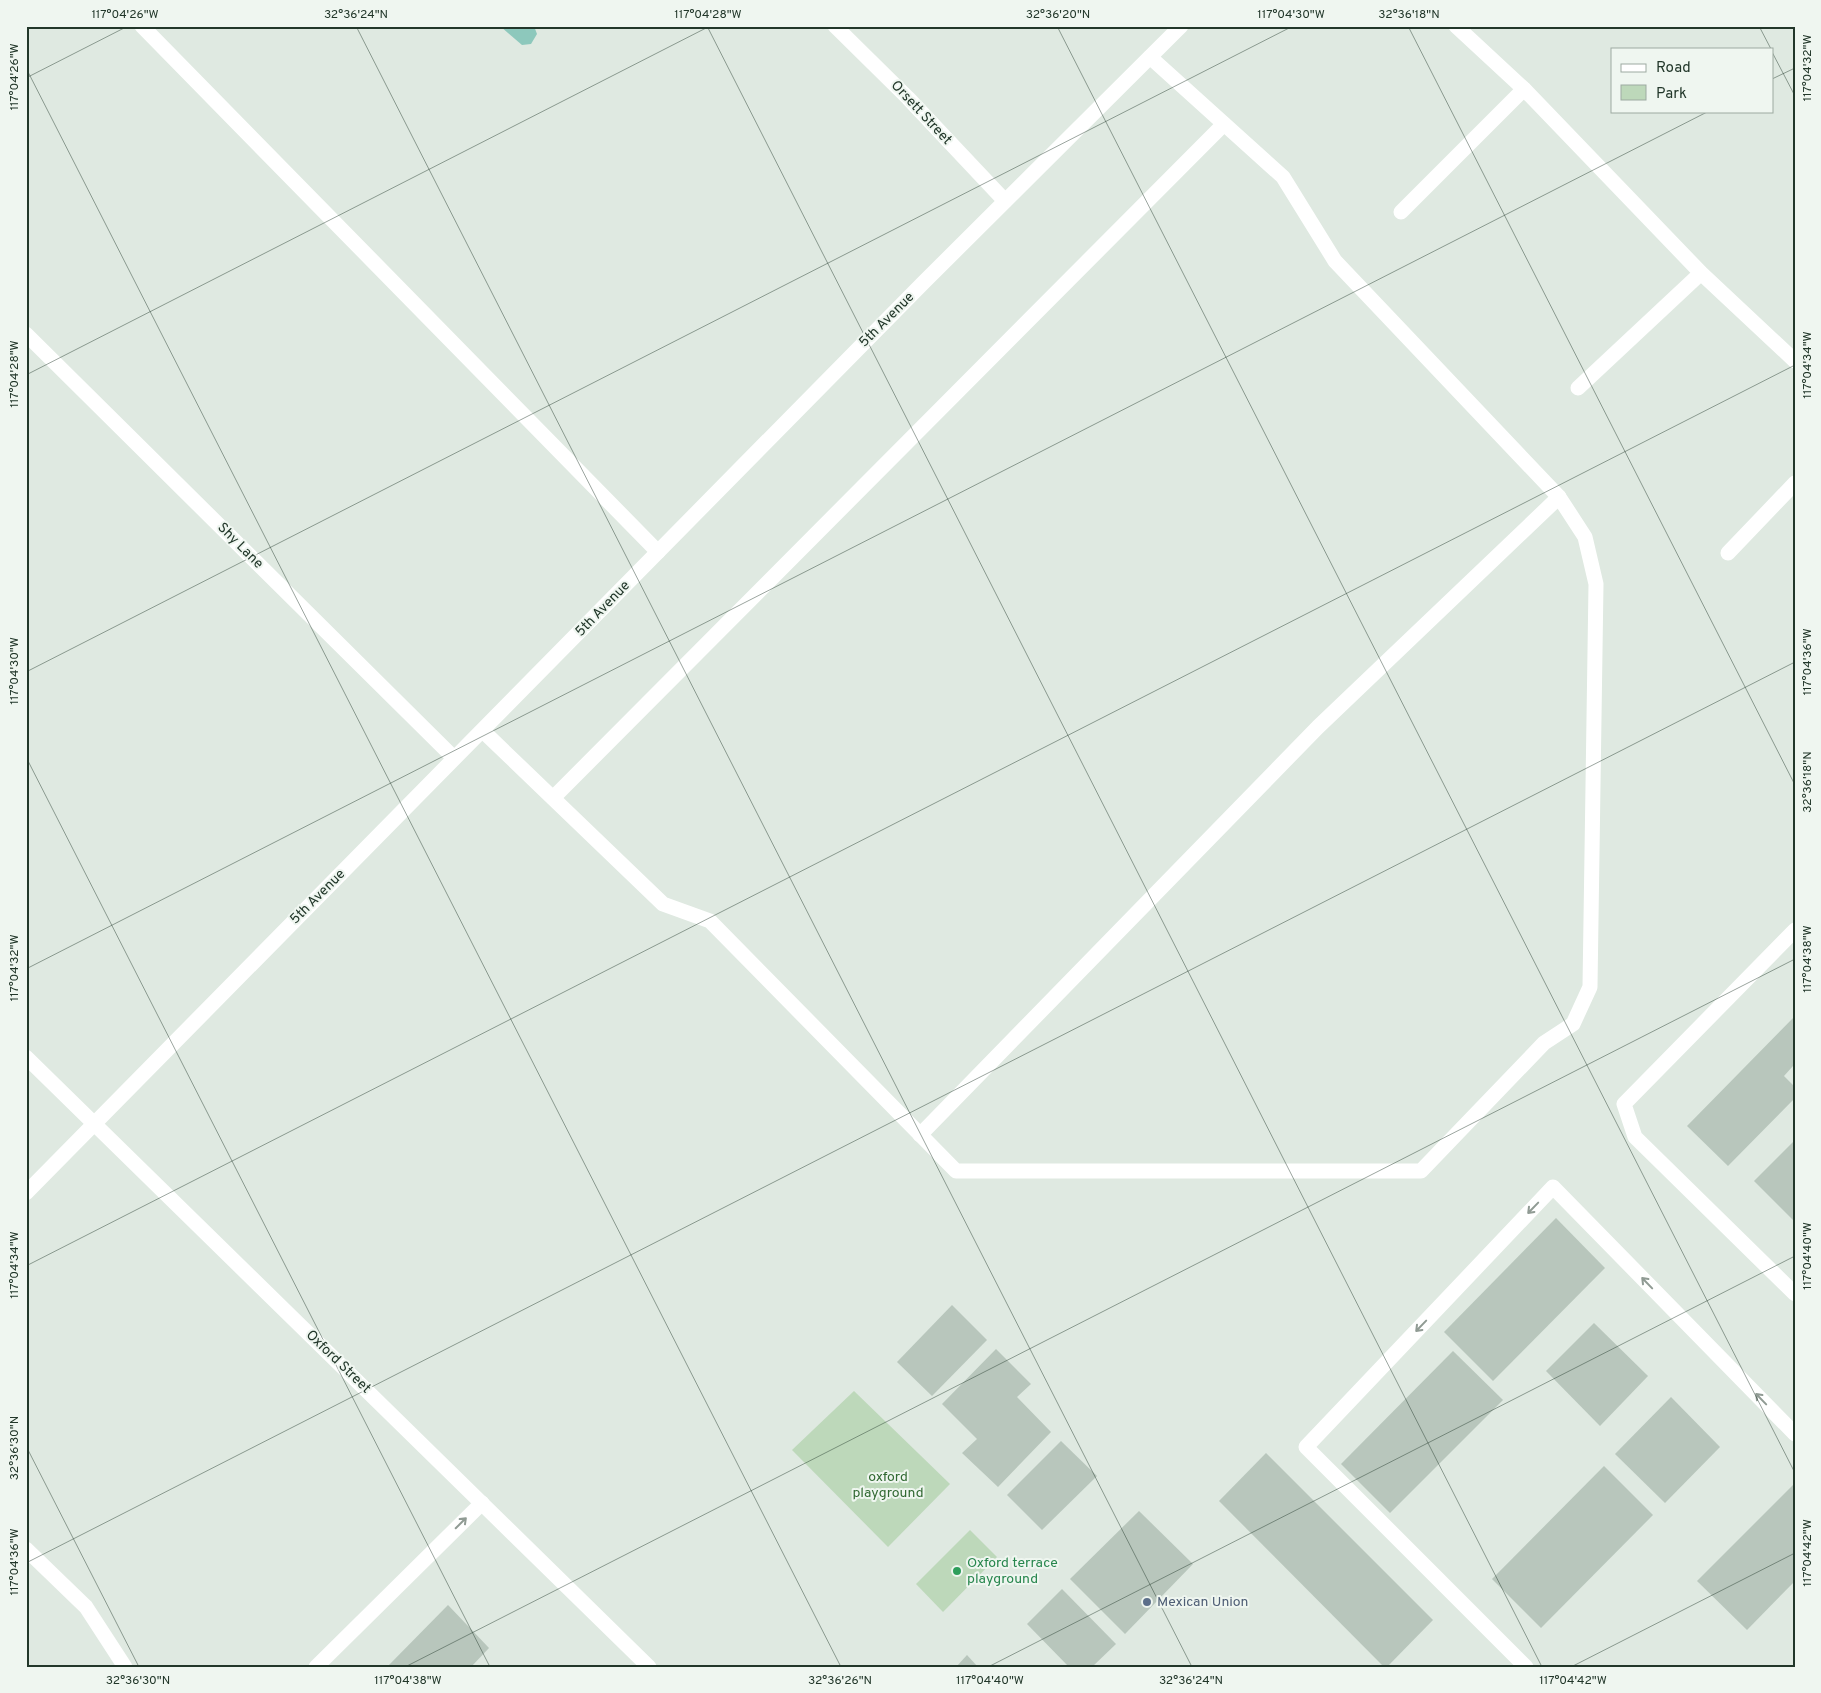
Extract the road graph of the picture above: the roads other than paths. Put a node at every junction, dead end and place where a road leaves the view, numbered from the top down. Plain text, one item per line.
1 (142, 26) edge
2 (836, 26) edge
3 (1181, 26) edge
4 (1456, 26) edge
5 (1150, 57) junction
6 (1524, 90) junction
7 (1224, 124) junction
8 (1005, 201) junction
9 (1401, 212) dead end
10 (1701, 274) junction
11 (26, 334) edge
12 (1795, 361) edge
13 (1578, 388) dead end
14 (1795, 483) edge
15 (1559, 497) junction
16 (658, 552) junction
17 (1728, 553) dead end
18 (483, 731) junction
19 (454, 758) junction
20 (553, 798) junction
21 (1795, 930) edge
22 (26, 1057) edge
23 (94, 1125) junction
24 (920, 1135) junction
25 (26, 1193) edge
26 (1795, 1294) edge
27 (1795, 1434) edge
28 (482, 1502) junction
29 (26, 1549) edge
30 (125, 1667) edge
31 (316, 1667) edge
32 (649, 1667) edge
33 (1526, 1667) edge

1 - 16 street
2 - 8 street, Orsett Street
3 - 5 street, 5th Avenue
4 - 6 street
5 - 7 street
5 - 8 street, 5th Avenue
6 - 9 street
6 - 10 street
7 - 15 street
7 - 20 street
8 - 16 street, 5th Avenue
10 - 12 street
10 - 13 street
11 - 19 street, Shy Lane
14 - 17 street
15 - 24 street
15 - 24 street
16 - 18 street, 5th Avenue
18 - 19 street, 5th Avenue
18 - 20 street
19 - 23 street, 5th Avenue
20 - 24 street
21 - 26 street
22 - 23 street, Oxford Street
23 - 25 street, 5th Avenue
23 - 28 street, Oxford Street
27 -> 33 street
31 -> 28 street
28 - 32 street, Oxford Street
29 - 30 street

